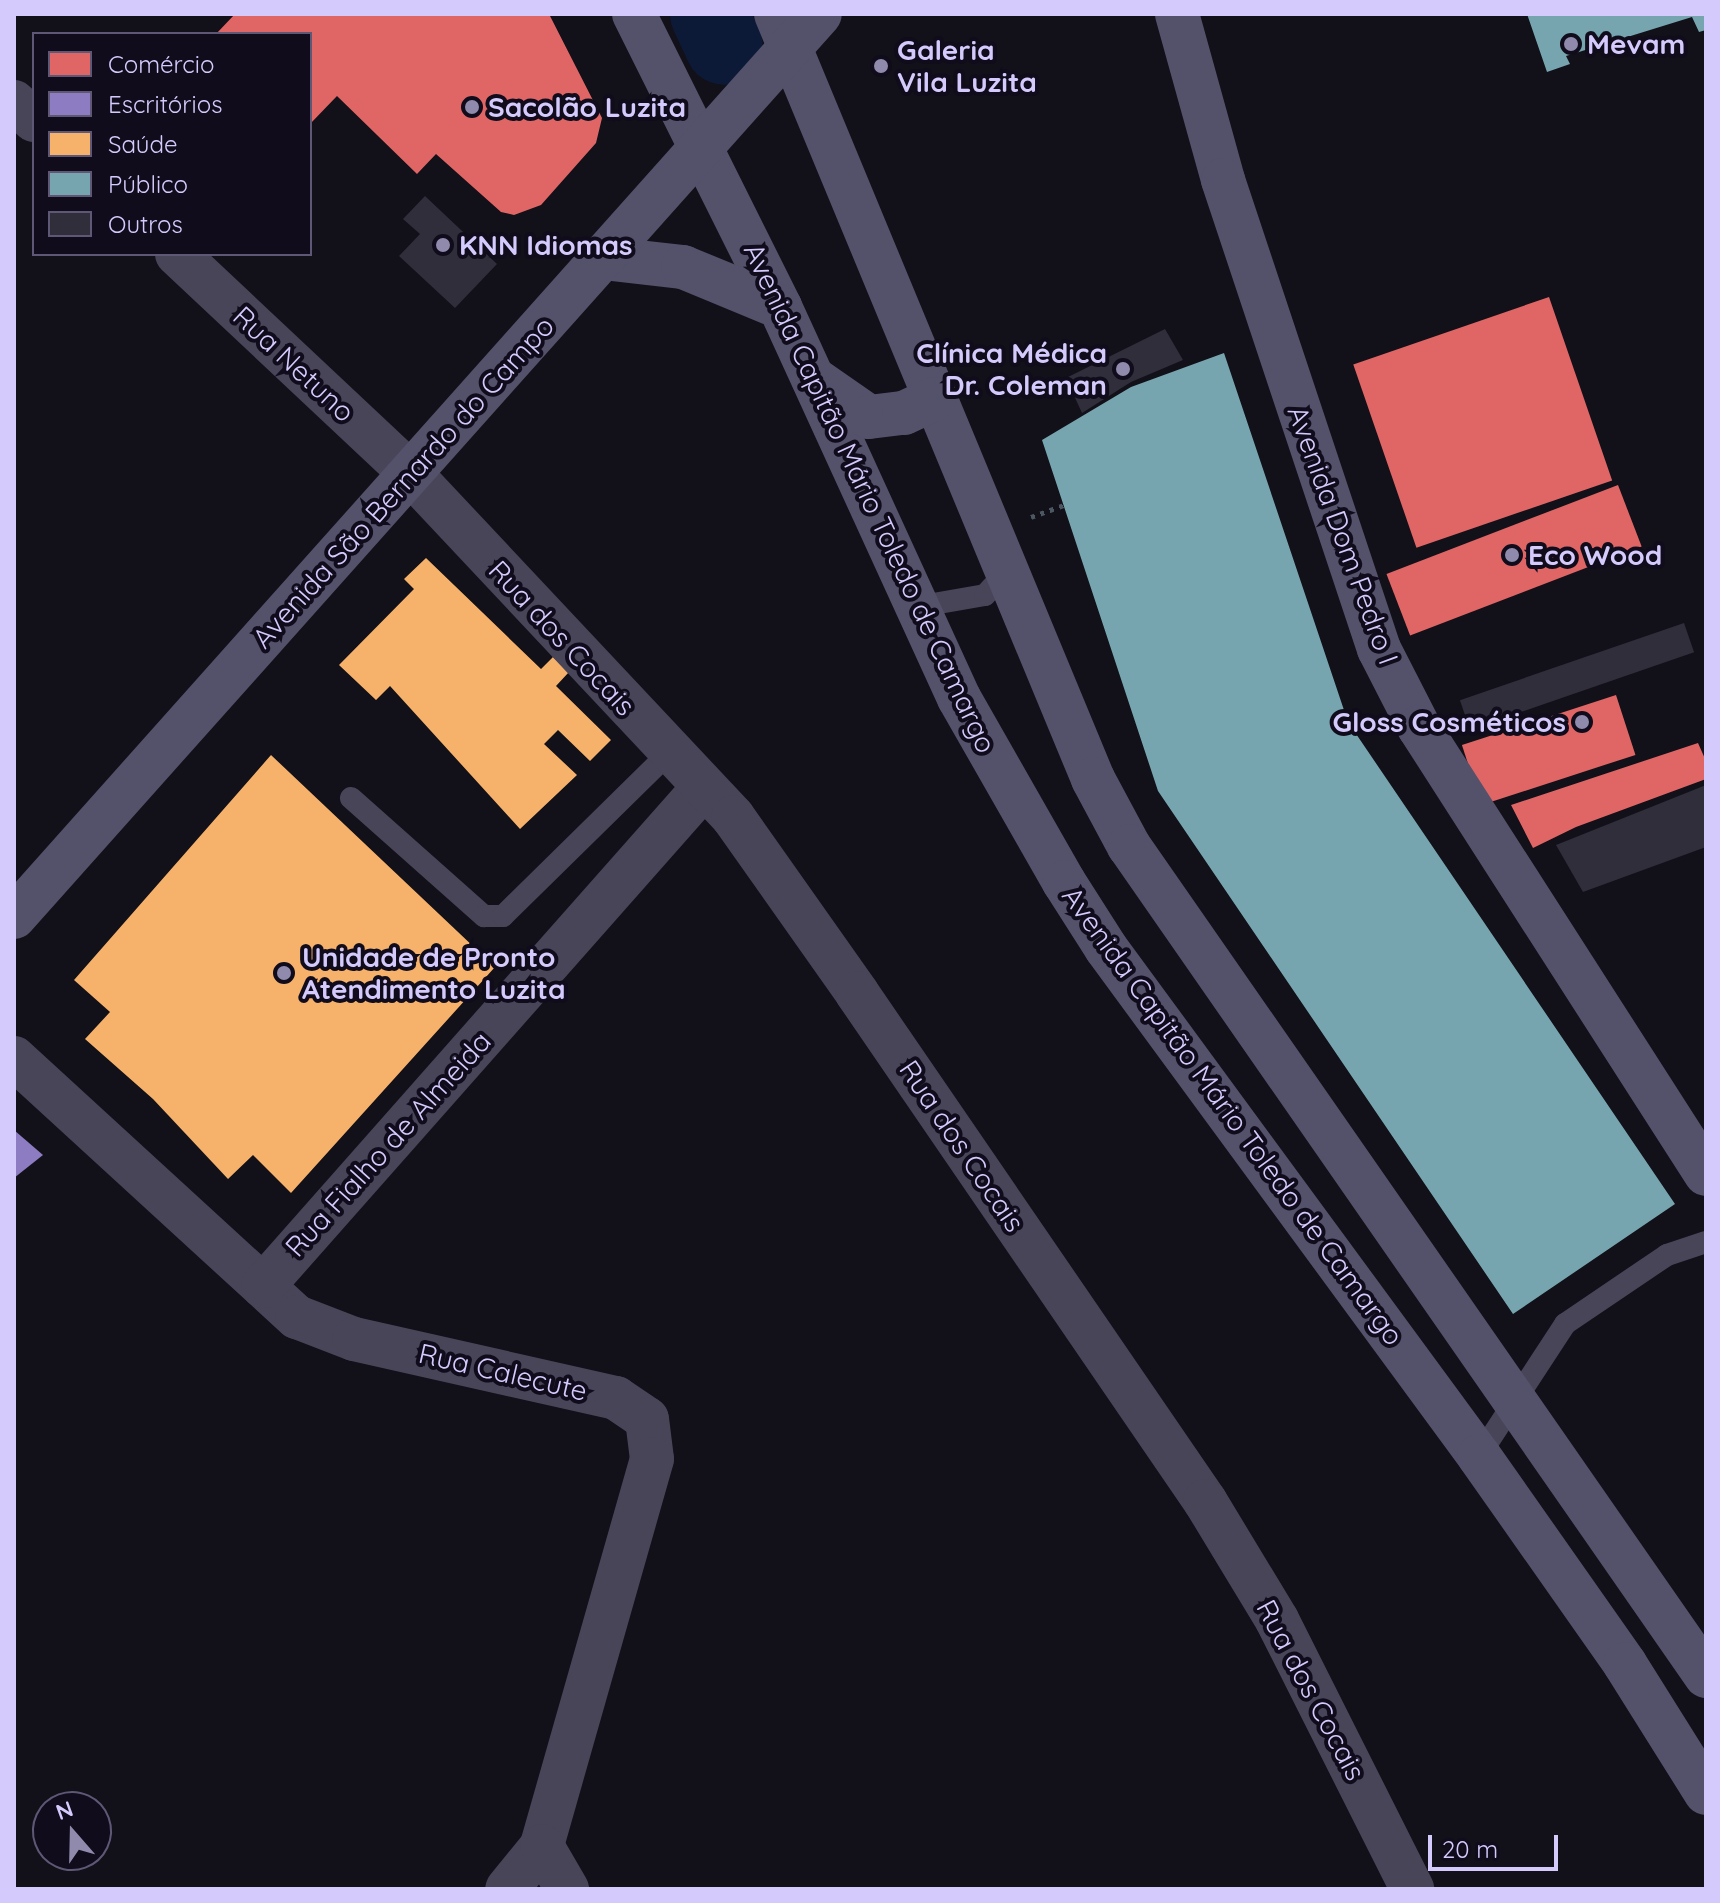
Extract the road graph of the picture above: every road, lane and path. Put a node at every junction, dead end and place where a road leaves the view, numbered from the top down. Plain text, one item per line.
1 (634, 14) edge
2 (1177, 14) edge
3 (796, 25) edge
4 (14, 102) edge
5 (32, 118) edge
6 (701, 148) junction
7 (179, 256) edge
8 (603, 258) junction
9 (780, 307) junction
10 (812, 377) junction
11 (934, 399) junction
12 (411, 474) junction
13 (1007, 571) junction
14 (916, 607) junction
15 (669, 753) junction
16 (704, 787) junction
17 (351, 798) dead end
18 (14, 917) edge
19 (14, 1058) edge
20 (1706, 1174) edge
21 (1706, 1242) edge
22 (263, 1286) junction
23 (1516, 1397) junction
24 (1479, 1456) junction
25 (1706, 1676) edge
26 (1706, 1793) edge
27 (542, 1846) junction
28 (507, 1889) edge
29 (567, 1889) edge
30 (1412, 1889) edge

1 - 6 main road, Avenida Capitão Mário Toledo de Camargo
2 - 20 main road, Avenida Dom Pedro I
3 - 6 main road, Avenida São Bernardo do Campo
3 - 11 main road
4 - 5 street
6 - 8 main road, Avenida São Bernardo do Campo
6 - 9 main road, Avenida Capitão Mário Toledo de Camargo
7 - 12 street, Rua Netuno
8 - 9 main road
8 - 12 main road, Avenida São Bernardo do Campo
9 - 10 main road, Avenida Capitão Mário Toledo de Camargo
10 - 11 main road
10 - 14 main road, Avenida Capitão Mário Toledo de Camargo
11 - 13 main road
12 - 15 street, Rua dos Cocais
12 - 18 main road, Avenida São Bernardo do Campo
13 - 14 lane
13 - 23 main road
14 - 24 main road, Avenida Capitão Mário Toledo de Camargo
15 - 16 street, Rua dos Cocais
15 - 17 lane
16 - 22 street, Rua Fialho de Almeida
16 - 30 street, Rua dos Cocais
19 - 22 street, Rua Calecute
21 - 23 lane
22 - 27 street, Rua Calecute
23 - 24 lane
23 - 25 main road
24 - 26 main road, Avenida Capitão Mário Toledo de Camargo
27 - 28 street
27 - 29 street

